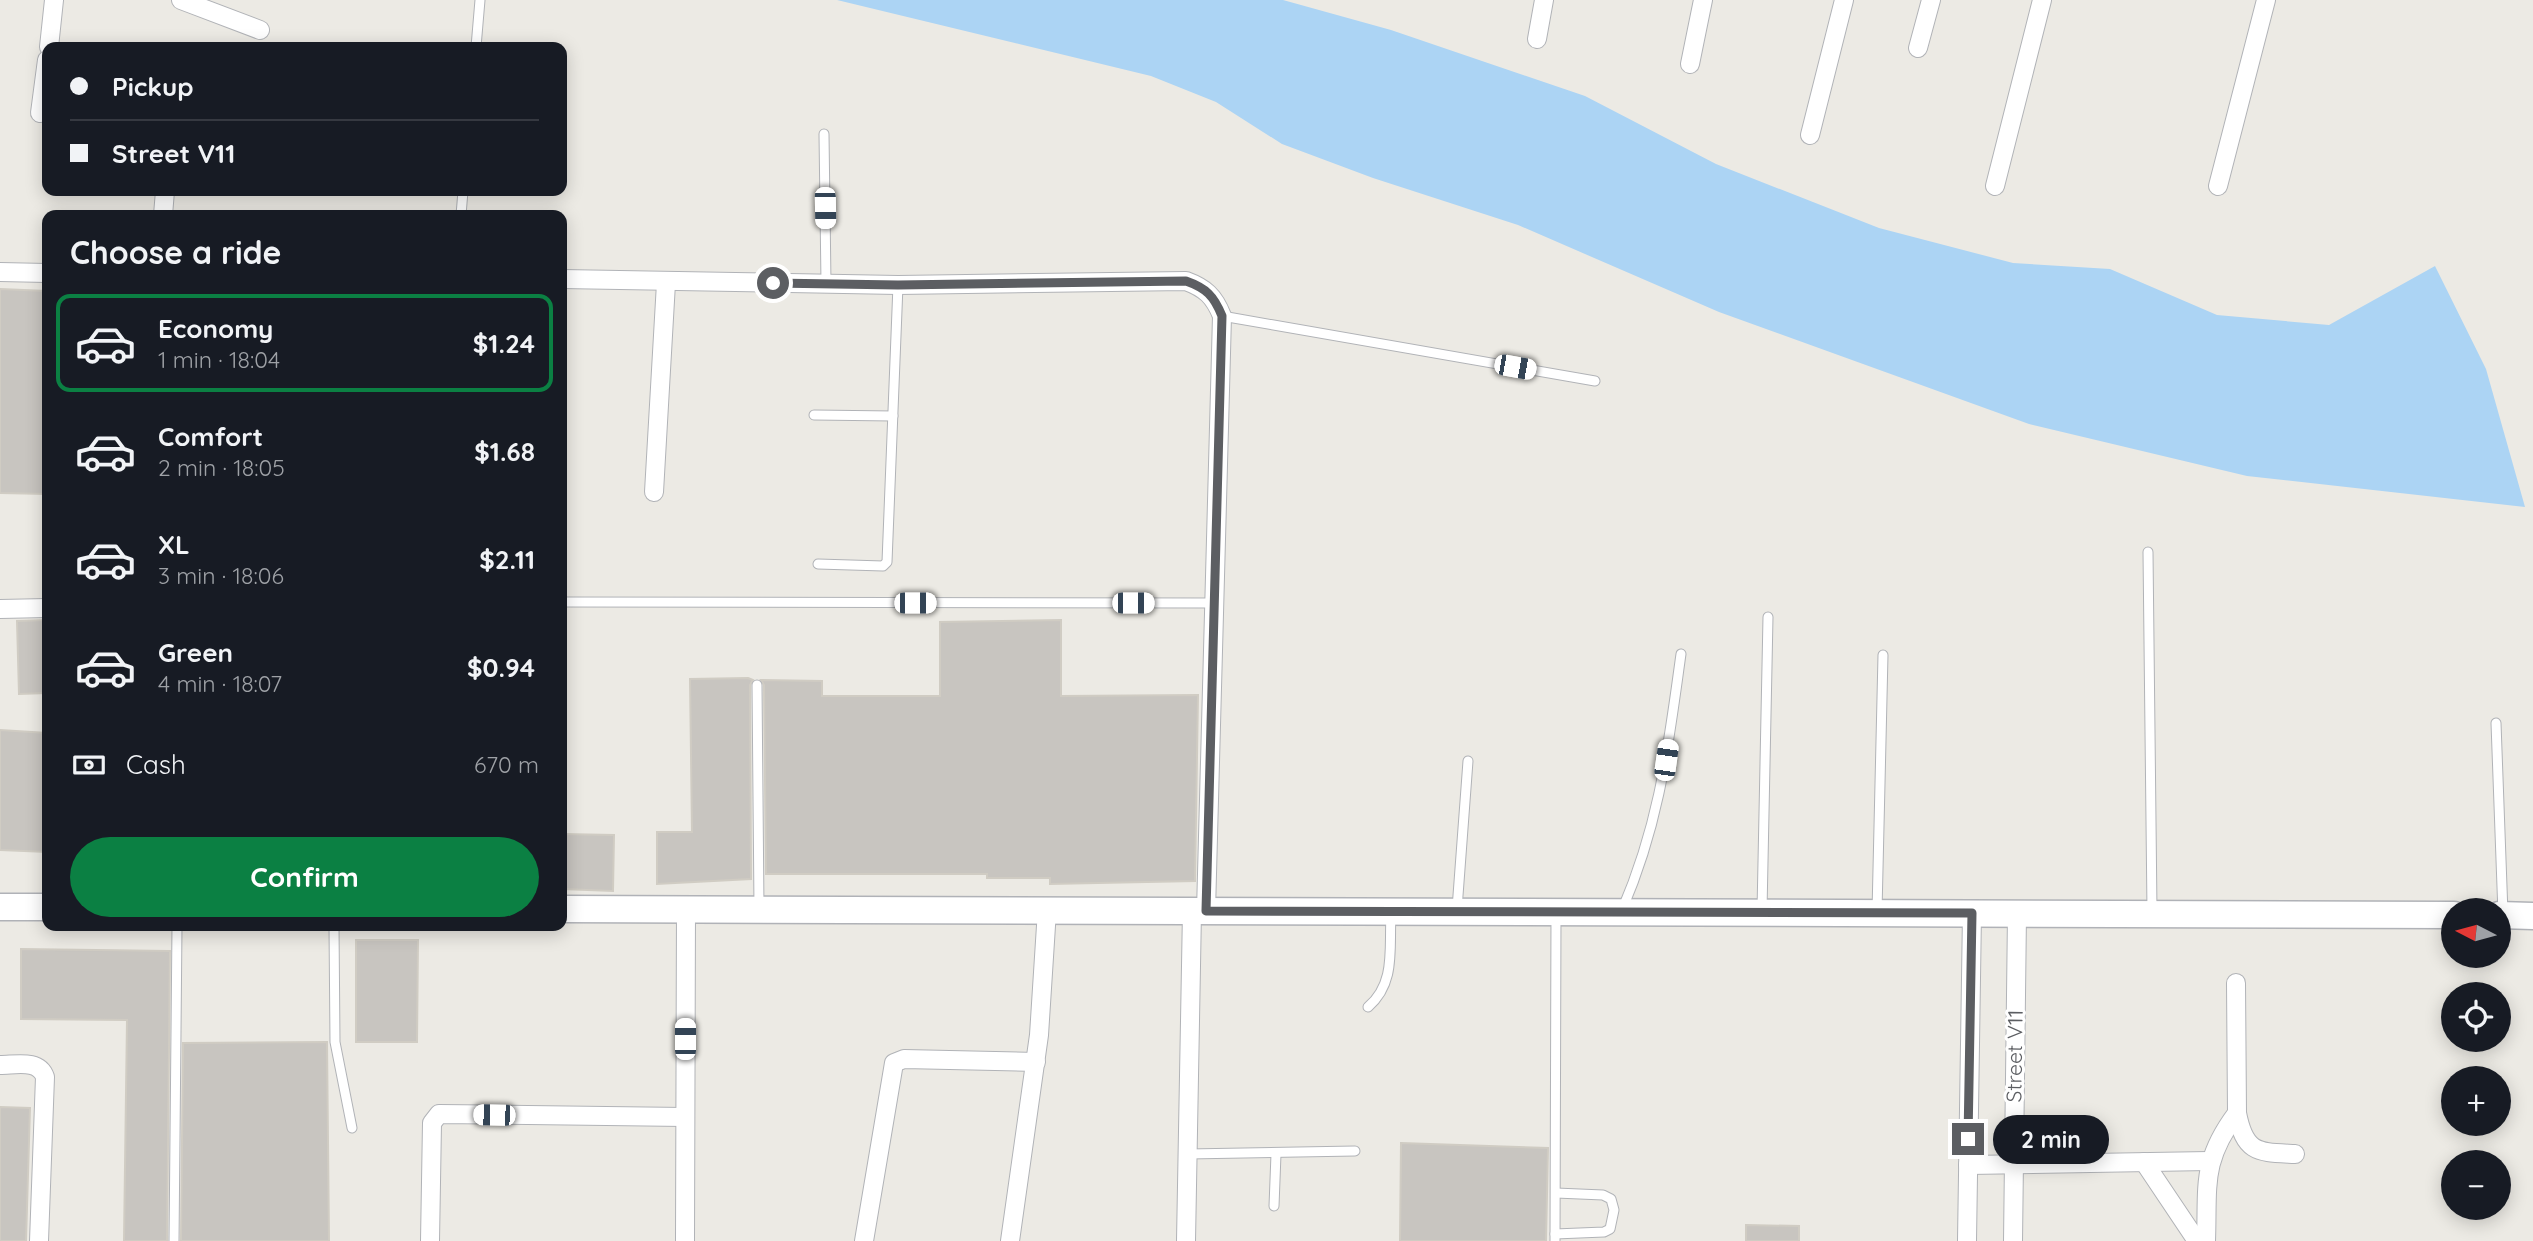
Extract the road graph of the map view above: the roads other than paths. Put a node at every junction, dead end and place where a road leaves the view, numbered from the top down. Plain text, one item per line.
1 (54, 0) edge
2 (181, 0) edge
3 (480, 0) edge
4 (1544, 0) edge
5 (1703, 0) edge
6 (1844, 0) edge
7 (1931, 0) edge
8 (2042, 0) edge
9 (2266, 0) edge
10 (260, 30) dead end
11 (1536, 38) dead end
12 (50, 42) edge
13 (476, 42) edge
14 (1917, 48) dead end
15 (1690, 64) dead end
16 (42, 104) edge
17 (40, 113) dead end
18 (824, 134) dead end
19 (1810, 135) dead end
20 (1995, 186) dead end
21 (2218, 186) dead end
22 (0, 272) edge
23 (42, 273) edge
24 (567, 279) edge
25 (666, 283) junction
26 (826, 283) junction
27 (898, 285) junction
28 (1222, 316) junction
29 (1595, 381) dead end
30 (814, 415) dead end
31 (893, 416) junction
32 (654, 492) dead end
33 (2148, 552) dead end
34 (818, 564) dead end
35 (567, 602) edge
36 (1214, 603) junction
37 (42, 608) edge
38 (0, 609) edge
39 (1768, 617) dead end
40 (1681, 654) dead end
41 (1883, 654) dead end
42 (757, 685) dead end
43 (2496, 723) dead end
44 (1468, 761) dead end
45 (2501, 898) edge
46 (0, 907) edge
47 (42, 907) edge
48 (567, 909) edge
49 (686, 909) junction
50 (759, 910) junction
51 (1047, 910) junction
52 (1199, 911) junction
53 (1391, 912) junction
54 (1457, 912) junction
55 (1556, 912) junction
56 (1620, 912) junction
57 (1762, 913) junction
58 (1877, 913) junction
59 (1972, 913) junction
60 (2017, 914) junction
61 (2152, 914) junction
62 (2441, 915) edge
63 (2511, 915) edge
64 (2533, 915) edge
65 (177, 931) edge
66 (334, 931) edge
67 (2236, 983) dead end
68 (1368, 1007) dead end
69 (1036, 1062) junction
70 (0, 1065) edge
71 (2237, 1114) junction
72 (685, 1117) junction
73 (352, 1128) dead end
74 (1355, 1151) dead end
75 (1188, 1154) junction
76 (1276, 1154) junction
77 (2295, 1154) dead end
78 (2209, 1161) junction
79 (2144, 1162) junction
80 (1968, 1165) junction
81 (2014, 1166) junction
82 (1556, 1193) junction
83 (1274, 1206) dead end
84 (1555, 1237) edge
85 (1591, 1237) edge
86 (39, 1241) edge
87 (174, 1241) edge
88 (430, 1241) edge
89 (685, 1241) edge
90 (864, 1241) edge
91 (1010, 1241) edge
92 (1186, 1241) edge
93 (1966, 1241) edge
94 (2013, 1241) edge
95 (2197, 1241) edge
96 (2206, 1241) edge

1 - 12 street
2 - 10 street
3 - 13 lane
4 - 11 street
5 - 15 street
6 - 19 street
7 - 14 street
8 - 20 street
9 - 21 street
16 - 17 street
18 - 26 lane
22 - 23 street
24 - 25 street
25 - 26 street
25 - 32 street
26 - 27 street
27 - 28 street
27 - 31 lane
28 - 29 lane
28 - 36 street
30 - 31 lane
31 - 34 lane
33 - 61 lane
35 - 36 lane
36 - 52 street
37 - 38 street
39 - 57 lane
40 - 56 lane
41 - 58 lane
42 - 50 lane
43 - 45 lane
44 - 54 lane
46 - 47 street
48 - 49 street
49 - 50 street
49 - 72 street
50 - 51 street
51 - 52 street
51 - 69 street
52 - 53 street
52 - 75 street
53 - 54 street
53 - 68 lane
54 - 55 street
55 - 56 street
55 - 82 lane
56 - 57 street
57 - 58 street
58 - 59 street
59 - 60 street
59 - 80 street
60 - 61 street
60 - 81 street, Street V11
61 - 62 street
63 - 64 street
65 - 87 lane
66 - 73 lane
67 - 71 street
69 - 90 street
69 - 91 street
70 - 86 street
71 - 77 street
71 - 78 street
72 - 88 street
72 - 89 street
74 - 76 lane
75 - 76 lane
75 - 92 street
76 - 83 lane
78 - 79 street
78 - 96 street
79 - 81 street
79 - 95 street
80 - 81 street
80 - 93 street
81 - 94 street, Street V11
82 - 84 lane
82 - 85 lane
84 - 85 lane

